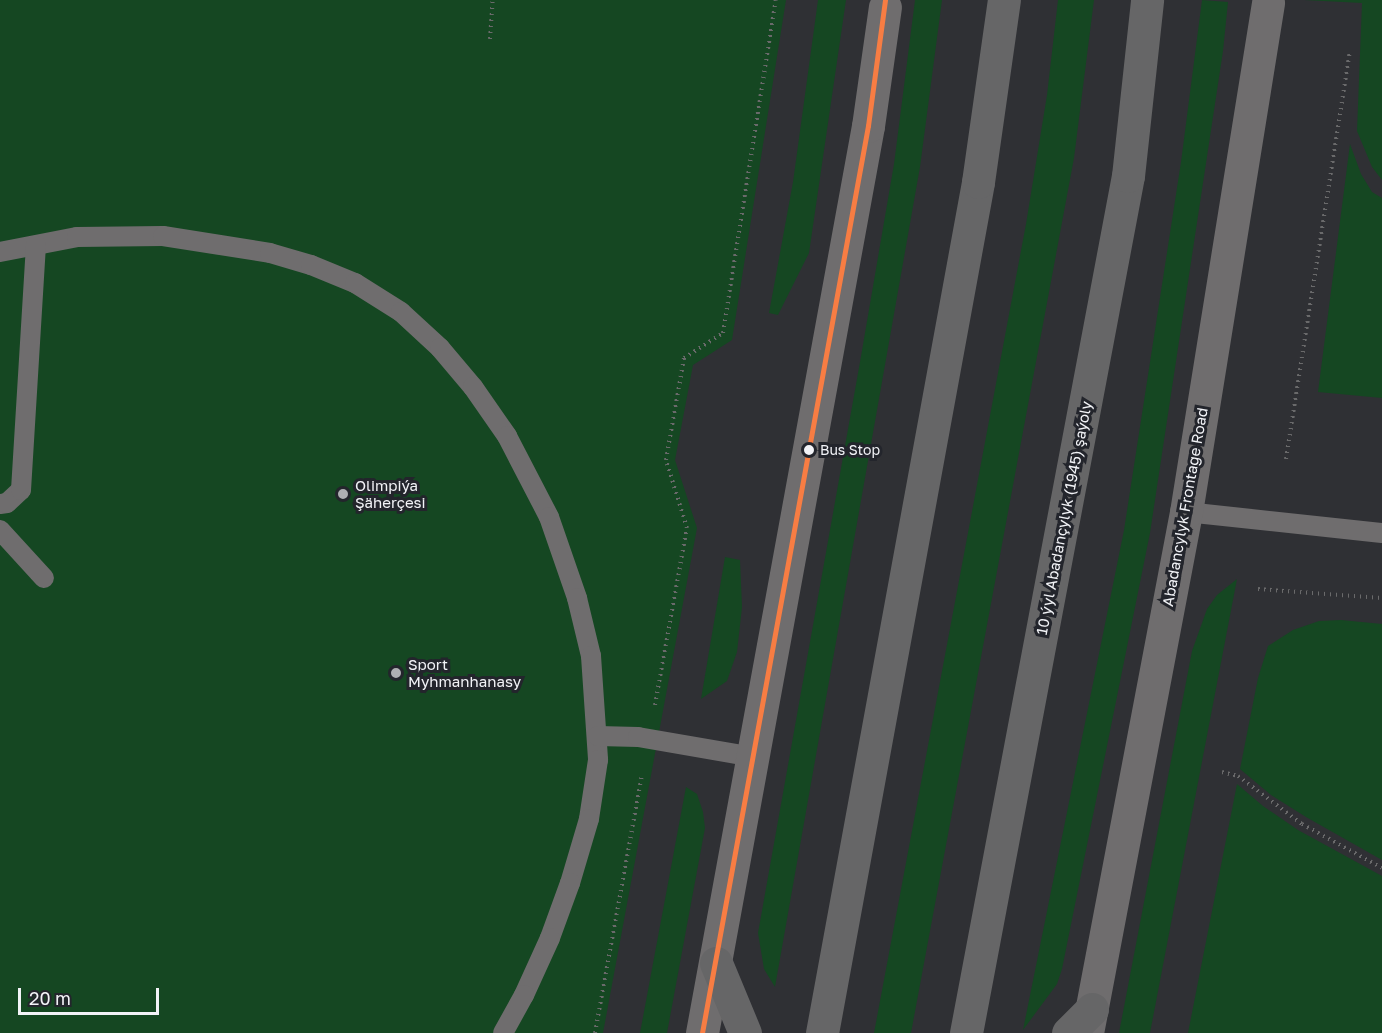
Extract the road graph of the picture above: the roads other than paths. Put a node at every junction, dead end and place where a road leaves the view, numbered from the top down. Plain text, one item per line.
1 (1004, 0) edge
2 (1147, 0) edge
3 (1268, 3) dead end
4 (885, 7) dead end
5 (36, 245) junction
6 (0, 252) edge
7 (0, 504) edge
8 (1186, 512) junction
9 (0, 530) edge
10 (1382, 533) edge
11 (44, 578) dead end
12 (597, 736) junction
13 (754, 757) junction
14 (716, 963) junction
15 (1090, 1021) edge
16 (502, 1033) edge
17 (702, 1033) edge
18 (745, 1033) edge
19 (822, 1033) edge
20 (966, 1033) edge
21 (1068, 1033) edge

1 - 19 main road
2 - 20 main road, 10 ýyl Abadançylyk (1945) şaýoly
3 - 8 street, Abadancylyk Frontage Road
4 - 13 street
5 - 6 lane
5 - 7 lane
5 - 12 lane
8 - 10 lane
8 - 15 street, Abadancylyk Frontage Road
9 - 11 lane
12 - 13 lane
12 - 16 lane
13 - 14 street
14 - 17 street
14 - 18 main road
15 - 21 main road

